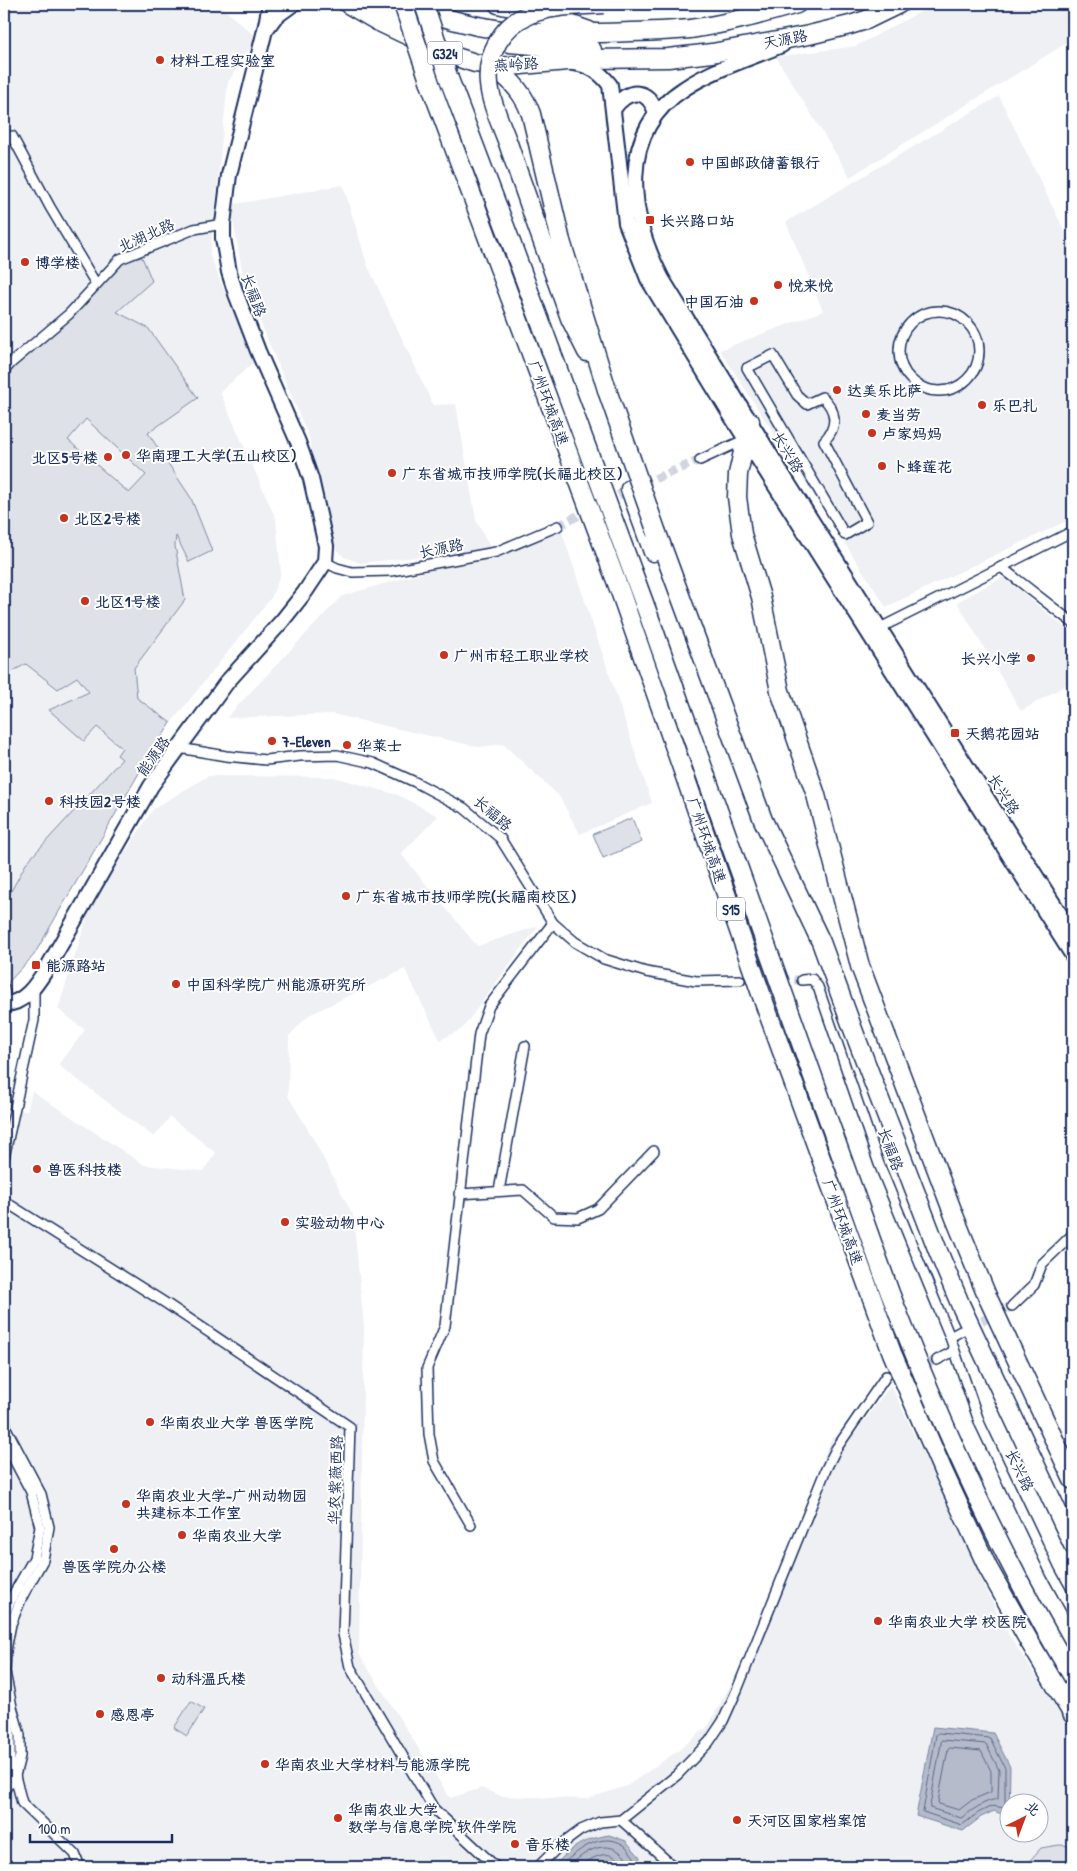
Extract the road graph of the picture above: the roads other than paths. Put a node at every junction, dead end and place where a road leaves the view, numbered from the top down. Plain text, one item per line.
1 (270, 4) edge
2 (293, 4) edge
3 (348, 4) edge
4 (376, 4) edge
5 (405, 4) edge
6 (424, 4) edge
7 (564, 4) edge
8 (602, 4) edge
9 (797, 4) edge
10 (899, 4) edge
11 (512, 5) edge
12 (265, 30) junction
13 (594, 33) junction
14 (809, 34) junction
15 (668, 58) junction
16 (552, 62) junction
17 (492, 66) junction
18 (614, 108) junction
19 (656, 113) junction
20 (4, 144) edge
21 (223, 224) junction
22 (96, 284) junction
23 (4, 371) edge
24 (955, 387) joint
25 (608, 393) junction
26 (750, 421) junction
27 (830, 435) joint
28 (746, 439) junction
29 (700, 460) tunnel mouth
30 (630, 489) dead end
31 (558, 526) tunnel mouth
32 (1073, 531) edge
33 (325, 562) junction
34 (1001, 567) junction
35 (1073, 623) edge
36 (874, 631) junction
37 (179, 748) junction
38 (743, 763) junction
39 (554, 923) junction
40 (1073, 935) edge
41 (1073, 956) edge
42 (740, 980) tunnel mouth
43 (802, 980) tunnel mouth
44 (34, 987) junction
45 (4, 988) edge
46 (5, 1004) edge
47 (525, 1046) dead end
48 (654, 1151) dead end
49 (4, 1158) edge
50 (500, 1191) junction
51 (459, 1194) junction
52 (4, 1201) edge
53 (1073, 1234) edge
54 (1012, 1306) tunnel mouth
55 (961, 1331) tunnel mouth
56 (950, 1337) junction
57 (954, 1351) junction
58 (937, 1360) tunnel mouth
59 (886, 1376) tunnel mouth
60 (4, 1410) edge
61 (5, 1428) edge
62 (4, 1441) edge
63 (1073, 1480) edge
64 (472, 1525) dead end
65 (44, 1527) junction
66 (1073, 1545) edge
67 (1073, 1613) edge
68 (4, 1616) edge
69 (1073, 1677) edge
70 (4, 1710) edge
71 (1073, 1715) edge
72 (15, 1776) junction
73 (4, 1790) edge
74 (621, 1820) junction
75 (80, 1867) edge
76 (496, 1867) edge
77 (538, 1867) edge
78 (674, 1867) edge

1 - 12 street, 长福路
2 - 12 street, 长福路
3 - 17 highway, 燕岭路 / G324
4 - 15 highway
5 - 13 highway, 燕岭路 / G324
5 - 71 highway, 广州环城高速 / S15, bridge
6 - 69 highway, 广州环城高速 / S15, bridge
7 - 13 street
8 - 25 highway, bridge
9 - 13 highway, 天源路 / G324
10 - 14 highway, 天源路 / G324
11 - 13 highway, G324
12 - 21 street, 长福路
14 - 15 highway, 天源路 / G324
14 - 19 street, 长兴路
15 - 16 highway, 燕岭路 / G324
16 - 17 highway, 燕岭路 / G324
16 - 18 street, 长兴路
17 - 25 highway
18 - 19 street
18 - 28 street, 长兴路
19 - 26 street, 长兴路
20 - 22 street
21 - 22 street, 北湖北路
21 - 33 street, 长福路
22 - 23 street, 北湖北路
24 - 24 street
25 - 38 highway, bridge
26 - 28 highway
26 - 36 street, 长兴路
27 - 27 street
28 - 29 street
28 - 36 street, 长兴路
28 - 63 highway
30 - 38 highway
31 - 33 street, 长源路
32 - 34 street
33 - 37 street, 能源路
34 - 35 street
34 - 36 street
36 - 40 street, 长兴路
36 - 41 street, 长兴路
37 - 39 street, 长福路
37 - 44 street, 能源路
38 - 66 highway
39 - 42 street, 长福路
39 - 51 street
43 - 56 street, 长福路
44 - 46 street
44 - 49 street
45 - 46 street
47 - 50 street
48 - 50 street
50 - 51 street
51 - 64 street
52 - 76 street, 华农紫薇西路
53 - 54 street
55 - 56 street
56 - 57 street, 长兴路
57 - 58 street
57 - 67 street, 长兴路
59 - 74 street
60 - 61 street
61 - 65 street
62 - 65 street
65 - 68 street
65 - 72 street
70 - 72 street
72 - 73 street
72 - 75 street
74 - 77 street
74 - 78 street

